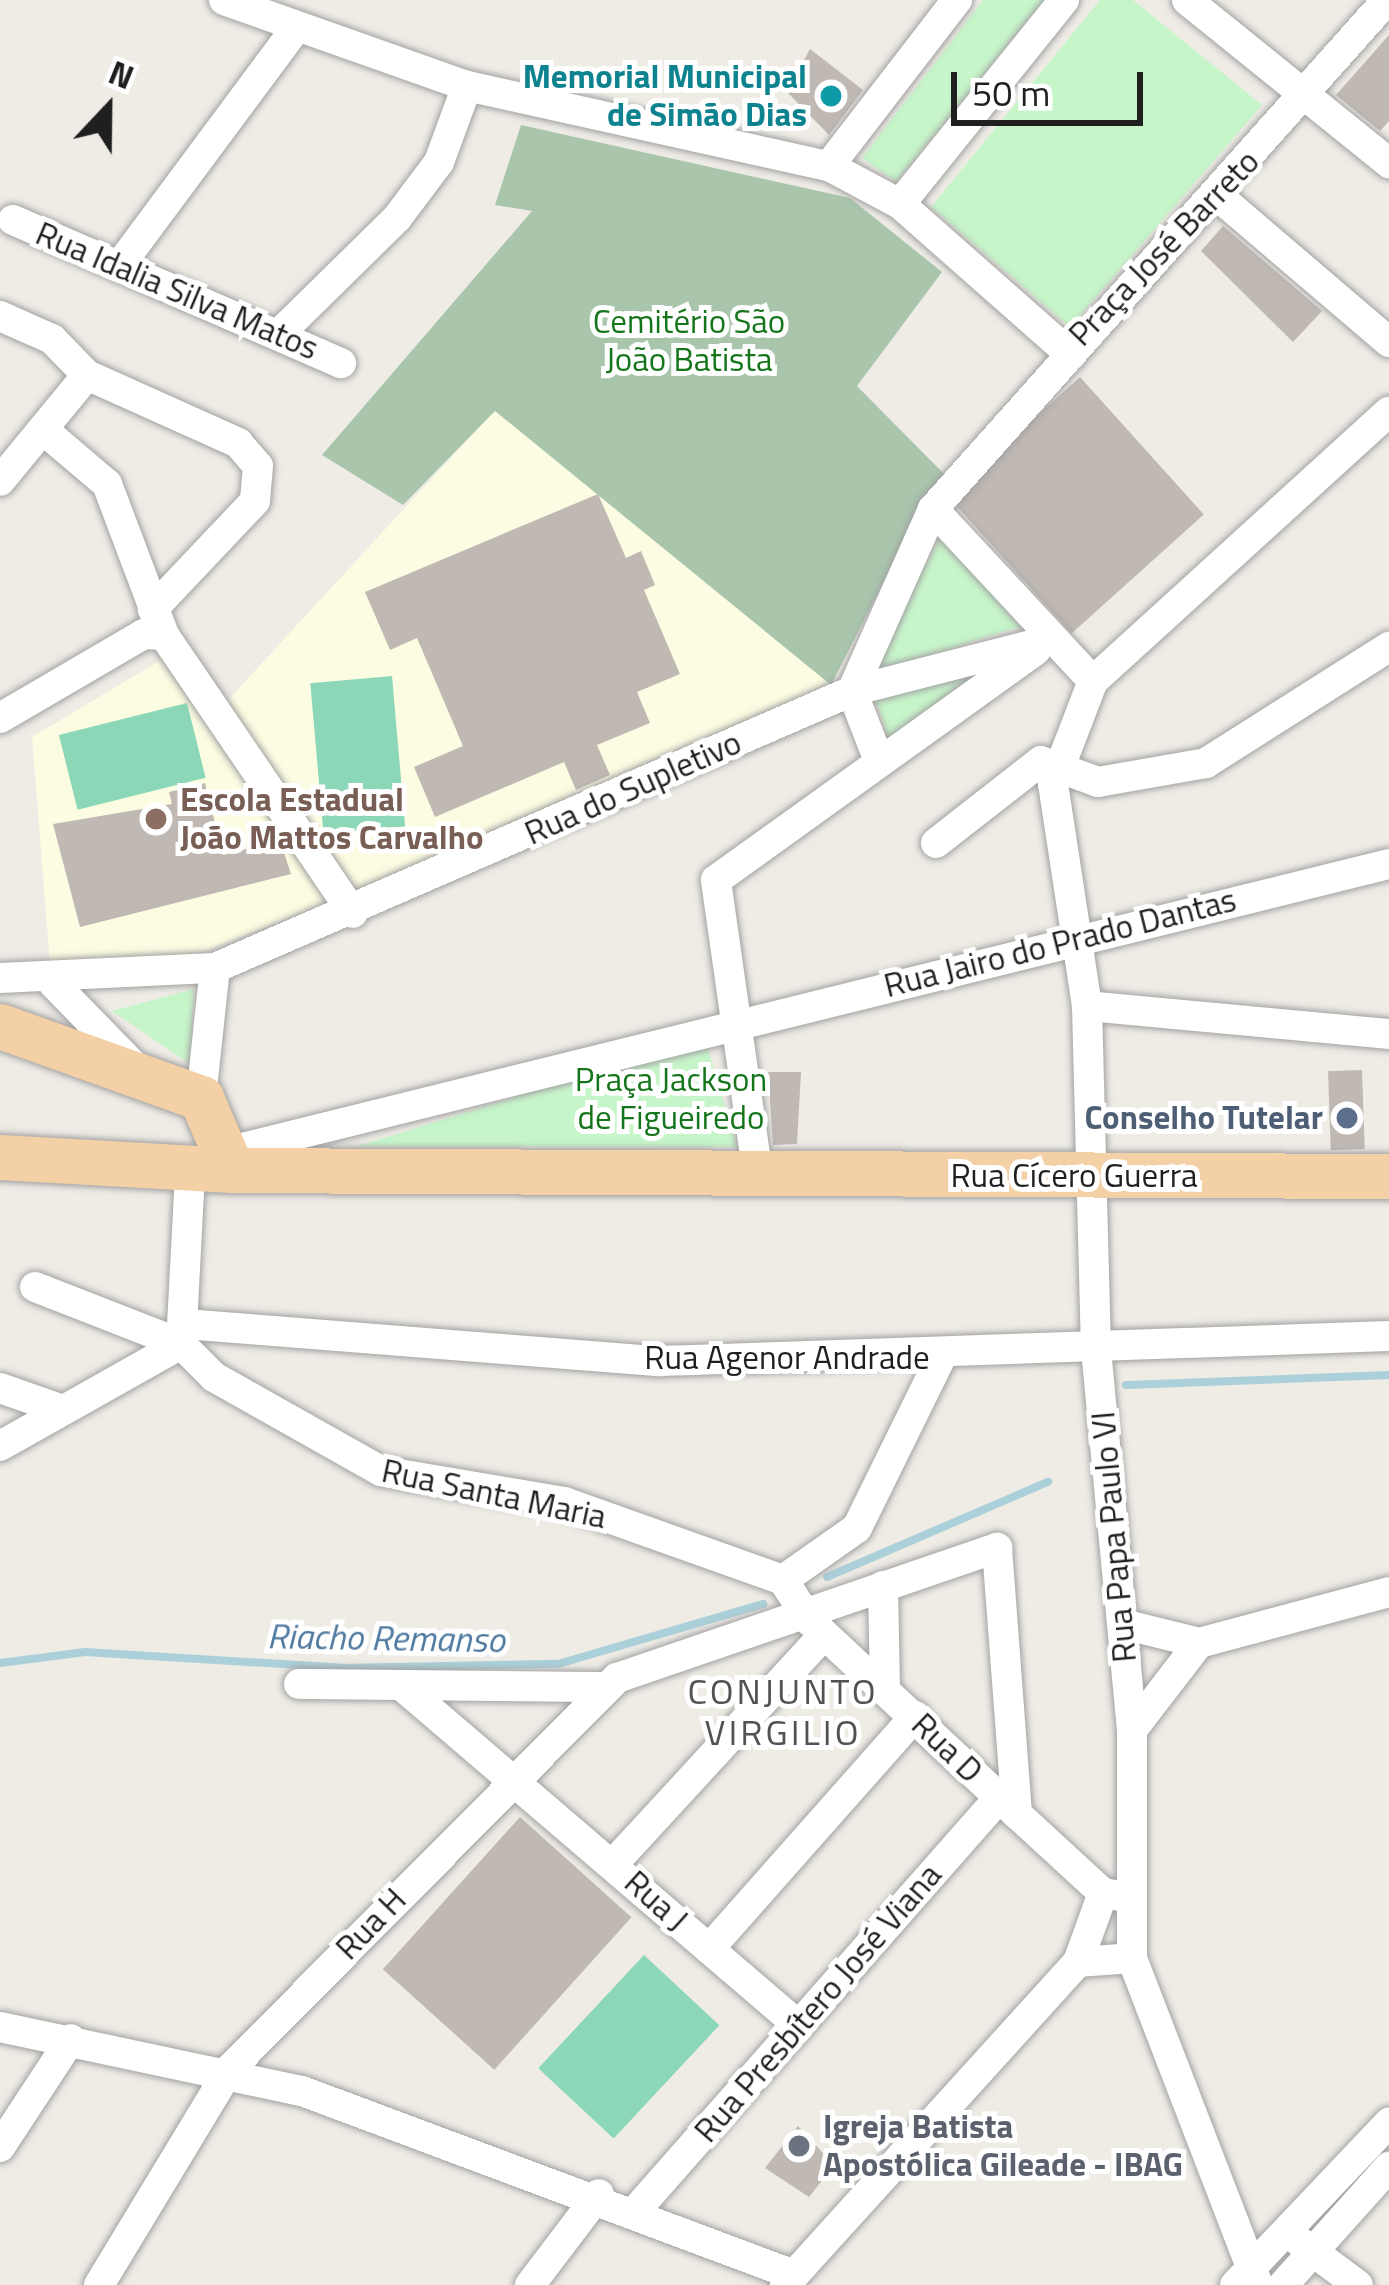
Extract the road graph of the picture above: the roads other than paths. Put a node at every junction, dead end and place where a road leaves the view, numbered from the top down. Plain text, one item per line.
1 (224, 0) edge
2 (957, 0) edge
3 (1064, 0) edge
4 (1187, 0) edge
5 (1387, 0) edge
6 (292, 33) junction
7 (467, 86) junction
8 (1307, 97) junction
9 (1389, 163) edge
10 (829, 166) junction
11 (1218, 196) junction
12 (900, 204) junction
13 (13, 220) dead end
14 (120, 265) junction
15 (0, 316) edge
16 (279, 334) junction
17 (1389, 342) edge
18 (1071, 355) junction
19 (340, 363) dead end
20 (86, 375) junction
21 (1389, 412) edge
22 (47, 433) junction
23 (0, 482) edge
24 (933, 509) junction
25 (158, 622) junction
26 (1051, 640) junction
27 (1389, 647) edge
28 (1093, 681) junction
29 (852, 691) junction
30 (0, 718) edge
31 (879, 761) junction
32 (1062, 770) junction
33 (936, 843) dead end
34 (1389, 864) edge
35 (353, 913) junction
36 (1076, 935) junction
37 (214, 968) junction
38 (0, 978) edge
39 (53, 983) junction
40 (1087, 1006) junction
41 (0, 1026) edge
42 (732, 1026) junction
43 (1389, 1034) edge
44 (135, 1067) junction
45 (201, 1098) junction
46 (0, 1156) edge
47 (217, 1165) junction
48 (758, 1176) junction
49 (1093, 1176) junction
50 (1389, 1176) edge
51 (35, 1288) dead end
52 (183, 1334) junction
53 (1389, 1336) edge
54 (1096, 1350) junction
55 (941, 1357) junction
56 (0, 1388) edge
57 (60, 1409) junction
58 (0, 1446) edge
59 (783, 1580) junction
60 (883, 1586) junction
61 (1389, 1592) edge
62 (1123, 1624) junction
63 (816, 1627) junction
64 (1199, 1643) junction
65 (299, 1684) dead end
66 (401, 1685) junction
67 (601, 1687) junction
68 (885, 1689) junction
69 (915, 1716) junction
70 (1132, 1730) junction
71 (513, 1778) junction
72 (1008, 1806) junction
73 (614, 1863) junction
74 (1114, 1895) junction
75 (709, 1948) junction
76 (1132, 1958) junction
77 (1078, 1962) junction
78 (799, 2026) junction
79 (0, 2027) edge
80 (71, 2039) junction
81 (229, 2070) junction
82 (1389, 2123) edge
83 (0, 2147) edge
84 (1389, 2167) edge
85 (599, 2194) junction
86 (637, 2209) junction
87 (1288, 2231) junction
88 (1313, 2252) junction
89 (789, 2280) edge
90 (1248, 2280) edge
91 (99, 2285) edge
92 (530, 2285) edge
93 (1283, 2285) edge
94 (1358, 2285) edge

1 - 6 street, Praça José Barreto
2 - 10 street
3 - 12 street
4 - 8 street
5 - 8 street, Praça José Barreto
6 - 7 street, Praça José Barreto
6 - 14 street
7 - 10 street, Praça José Barreto
7 - 16 street
8 - 9 street
8 - 11 street, Praça José Barreto
10 - 12 street, Praça José Barreto
11 - 17 street
11 - 18 street, Praça José Barreto
12 - 18 street, Praça José Barreto
13 - 14 street, Rua Idalia Silva Matos
14 - 16 street, Rua Idalia Silva Matos
15 - 20 street
16 - 19 street, Rua Idalia Silva Matos
18 - 24 street
20 - 22 street
20 - 25 street
21 - 28 street
22 - 23 street
22 - 25 street
24 - 26 street
24 - 29 street
25 - 30 street
25 - 35 street
26 - 28 street
26 - 29 street, Rua do Supletivo
26 - 31 street
27 - 32 street
28 - 32 street, Rua Papa Paulo VI
29 - 31 street
29 - 35 street, Rua do Supletivo
31 - 42 street
32 - 33 street
32 - 36 street, Rua Papa Paulo VI
34 - 36 street, Rua Jairo do Prado Dantas
35 - 37 street, Rua do Supletivo
36 - 40 street, Rua Papa Paulo VI
36 - 42 street, Rua Jairo do Prado Dantas
37 - 39 street, Rua do Supletivo
37 - 45 street
38 - 39 street, Rua do Supletivo
39 - 44 street
40 - 43 street
40 - 49 street, Rua Papa Paulo VI
41 - 44 main road
42 - 47 street
42 - 48 street
44 - 45 main road
45 - 47 main road
46 - 47 main road
47 - 48 main road
47 - 52 street
48 - 49 main road, Rua Cícero Guerra
49 - 50 main road, Rua Cícero Guerra
49 - 54 street, Rua Papa Paulo VI
51 - 52 street
52 - 55 street, Rua Agenor Andrade
52 - 57 street
52 - 59 street, Rua Santa Maria
53 - 54 street, Rua Agenor Andrade
54 - 55 street, Rua Agenor Andrade
54 - 62 street, Rua Papa Paulo VI
55 - 59 street
56 - 57 street
57 - 58 street
59 - 63 street, Rua D
60 - 63 street
60 - 68 street
60 - 72 street
61 - 64 street
62 - 64 street
62 - 70 street, Rua Papa Paulo VI
63 - 67 street
63 - 68 street, Rua D
63 - 73 street
64 - 70 street
65 - 66 street
66 - 67 street
66 - 71 street, Rua J
67 - 71 street
68 - 69 street, Rua D
69 - 72 street, Rua D
69 - 75 street
70 - 74 street, Rua Papa Paulo VI
71 - 73 street, Rua J
71 - 81 street, Rua H
72 - 74 street, Rua D
72 - 78 street, Rua Presbítero José Viana
73 - 75 street, Rua J
74 - 76 street
74 - 77 street
75 - 78 street, Rua J
76 - 77 street
76 - 90 street
77 - 89 street
78 - 86 street, Rua Presbítero José Viana
79 - 80 street
80 - 81 street
80 - 83 street
81 - 85 street
81 - 91 street, Rua H
82 - 87 street
84 - 88 street
85 - 86 street
85 - 92 street
86 - 89 street
87 - 88 street
87 - 90 street
88 - 93 street
88 - 94 street

